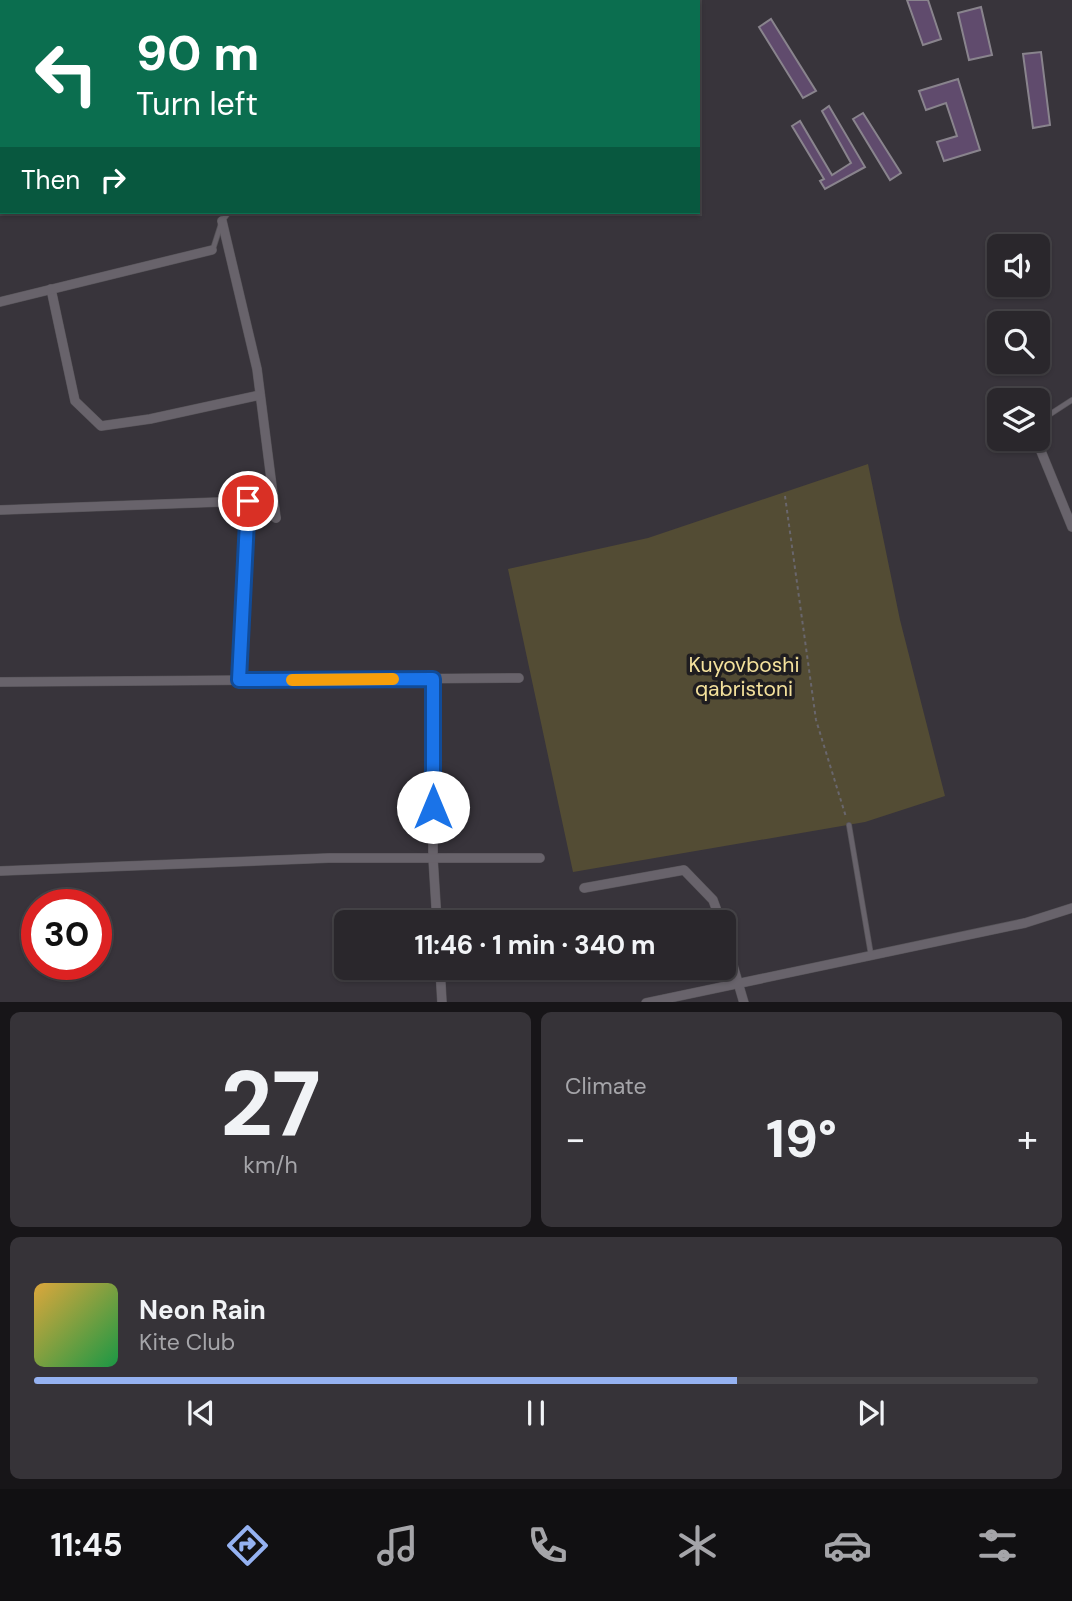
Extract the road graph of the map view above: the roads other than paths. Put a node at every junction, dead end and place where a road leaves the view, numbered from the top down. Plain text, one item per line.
1 (227, 214) edge
2 (222, 221) junction
3 (212, 250) joint
4 (51, 289) junction
5 (0, 302) edge
6 (260, 395) junction
7 (1072, 400) edge
8 (1050, 414) edge
9 (1041, 451) edge
10 (248, 501) junction
11 (0, 510) edge
12 (1072, 527) edge
13 (519, 678) dead end
14 (433, 679) junction
15 (239, 680) junction
16 (0, 682) edge
17 (849, 825) road end
18 (433, 858) junction
19 (540, 858) dead end
20 (0, 871) edge
21 (584, 888) dead end
22 (1072, 908) edge
23 (436, 910) edge
24 (716, 910) edge
25 (871, 955) junction
26 (736, 970) edge
27 (441, 980) edge
28 (740, 982) junction
29 (442, 1002) edge
30 (650, 1002) edge
31 (744, 1002) edge

1 - 2 lane
2 - 3 lane
2 - 6 street
3 - 4 street
4 - 5 street
4 - 6 street
6 - 10 street
7 - 8 lane
9 - 12 street
10 - 11 street
10 - 15 street
13 - 14 street
14 - 15 street
14 - 18 street
15 - 16 street
17 - 25 lane
18 - 19 street
18 - 20 street
18 - 23 street
21 - 24 street
22 - 25 street
25 - 28 street
26 - 28 street
27 - 29 street
28 - 30 street
28 - 31 street

